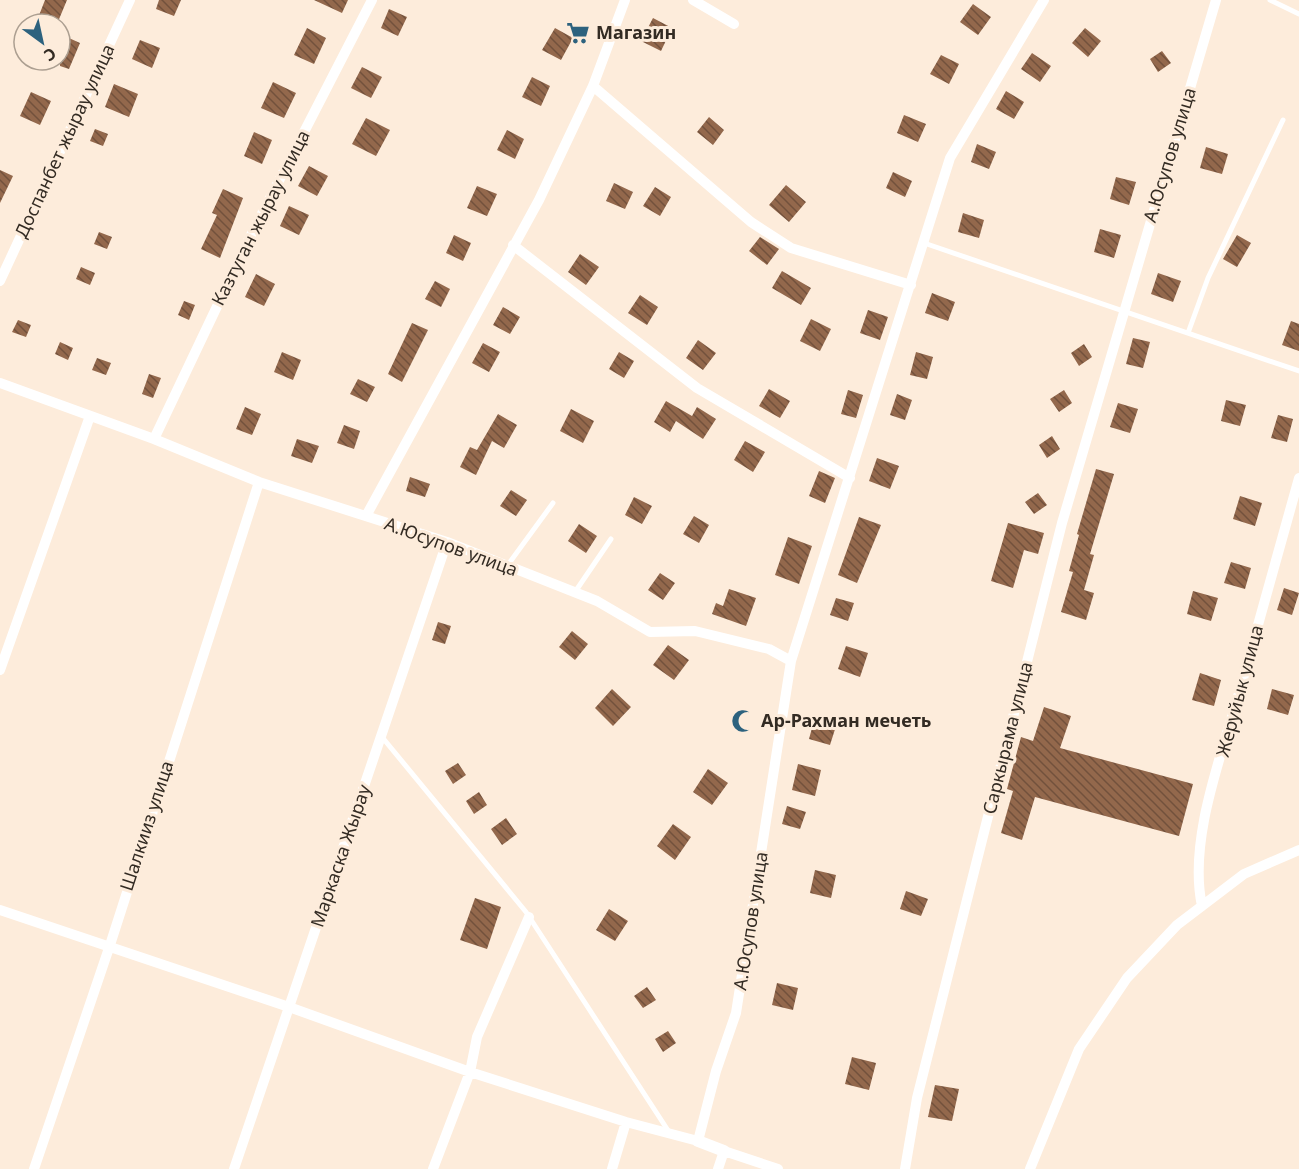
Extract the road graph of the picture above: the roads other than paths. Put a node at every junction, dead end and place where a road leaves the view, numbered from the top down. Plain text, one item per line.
1 (130, 0) edge
2 (372, 0) edge
3 (625, 0) edge
4 (693, 0) edge
5 (1044, 0) edge
6 (1216, 0) edge
7 (1270, 0) edge
8 (1299, 14) edge
9 (734, 24) dead end
10 (593, 86) junction
11 (1283, 120) dead end
12 (924, 243) junction
13 (513, 245) junction
14 (0, 281) edge
15 (911, 285) junction
16 (1124, 311) junction
17 (1188, 333) junction
18 (1299, 370) edge
19 (0, 383) edge
20 (90, 416) junction
21 (154, 439) junction
22 (850, 478) junction
23 (1299, 478) edge
24 (259, 482) junction
25 (553, 503) dead end
26 (366, 516) junction
27 (611, 539) dead end
28 (447, 542) junction
29 (507, 566) junction
30 (575, 592) junction
31 (791, 661) junction
32 (0, 670) edge
33 (381, 735) junction
34 (1299, 850) edge
35 (1202, 906) junction
36 (0, 910) edge
37 (529, 917) junction
38 (110, 945) junction
39 (289, 1006) junction
40 (470, 1072) junction
41 (626, 1122) junction
42 (670, 1133) junction
43 (698, 1141) junction
44 (724, 1151) junction
45 (34, 1169) edge
46 (234, 1169) edge
47 (433, 1169) edge
48 (612, 1169) edge
49 (718, 1169) edge
50 (778, 1169) edge
51 (904, 1169) edge
52 (1030, 1169) edge

1 - 14 street, Доспанбет жырау улица
2 - 21 street, Казтуган жырау улица
3 - 10 street, А.Юсупов улица
4 - 9 street
5 - 12 street, А.Юсупов улица
6 - 16 street, А.Юсупов улица
7 - 8 lane
10 - 13 street, А.Юсупов улица
10 - 15 street
11 - 17 lane
12 - 15 street, А.Юсупов улица
12 - 16 lane
13 - 22 street
13 - 26 street, А.Юсупов улица
15 - 22 street, А.Юсупов улица
16 - 17 lane
16 - 51 street, Саркырама улица
17 - 18 lane
19 - 20 street
20 - 21 street
20 - 32 street
21 - 24 street
22 - 31 street, А.Юсупов улица
23 - 35 street, Жеруйык улица
24 - 26 street
24 - 38 street, Шалкииз улица
25 - 29 lane
26 - 28 street, А.Юсупов улица
27 - 30 lane
28 - 29 street, А.Юсупов улица
28 - 33 street, Маркаска Жырау
29 - 30 street, А.Юсупов улица
30 - 31 street, А.Юсупов улица
31 - 43 street, А.Юсупов улица
33 - 37 lane
33 - 39 street, Маркаска Жырау
34 - 35 street
35 - 52 street
36 - 38 street
37 - 40 street
37 - 42 lane
38 - 39 street
38 - 45 street, Шалкииз улица
39 - 40 street
39 - 46 street, Маркаска Жырау
40 - 41 street
40 - 47 street
41 - 42 street
41 - 48 street
42 - 43 street
43 - 44 street
44 - 49 street
44 - 50 street

